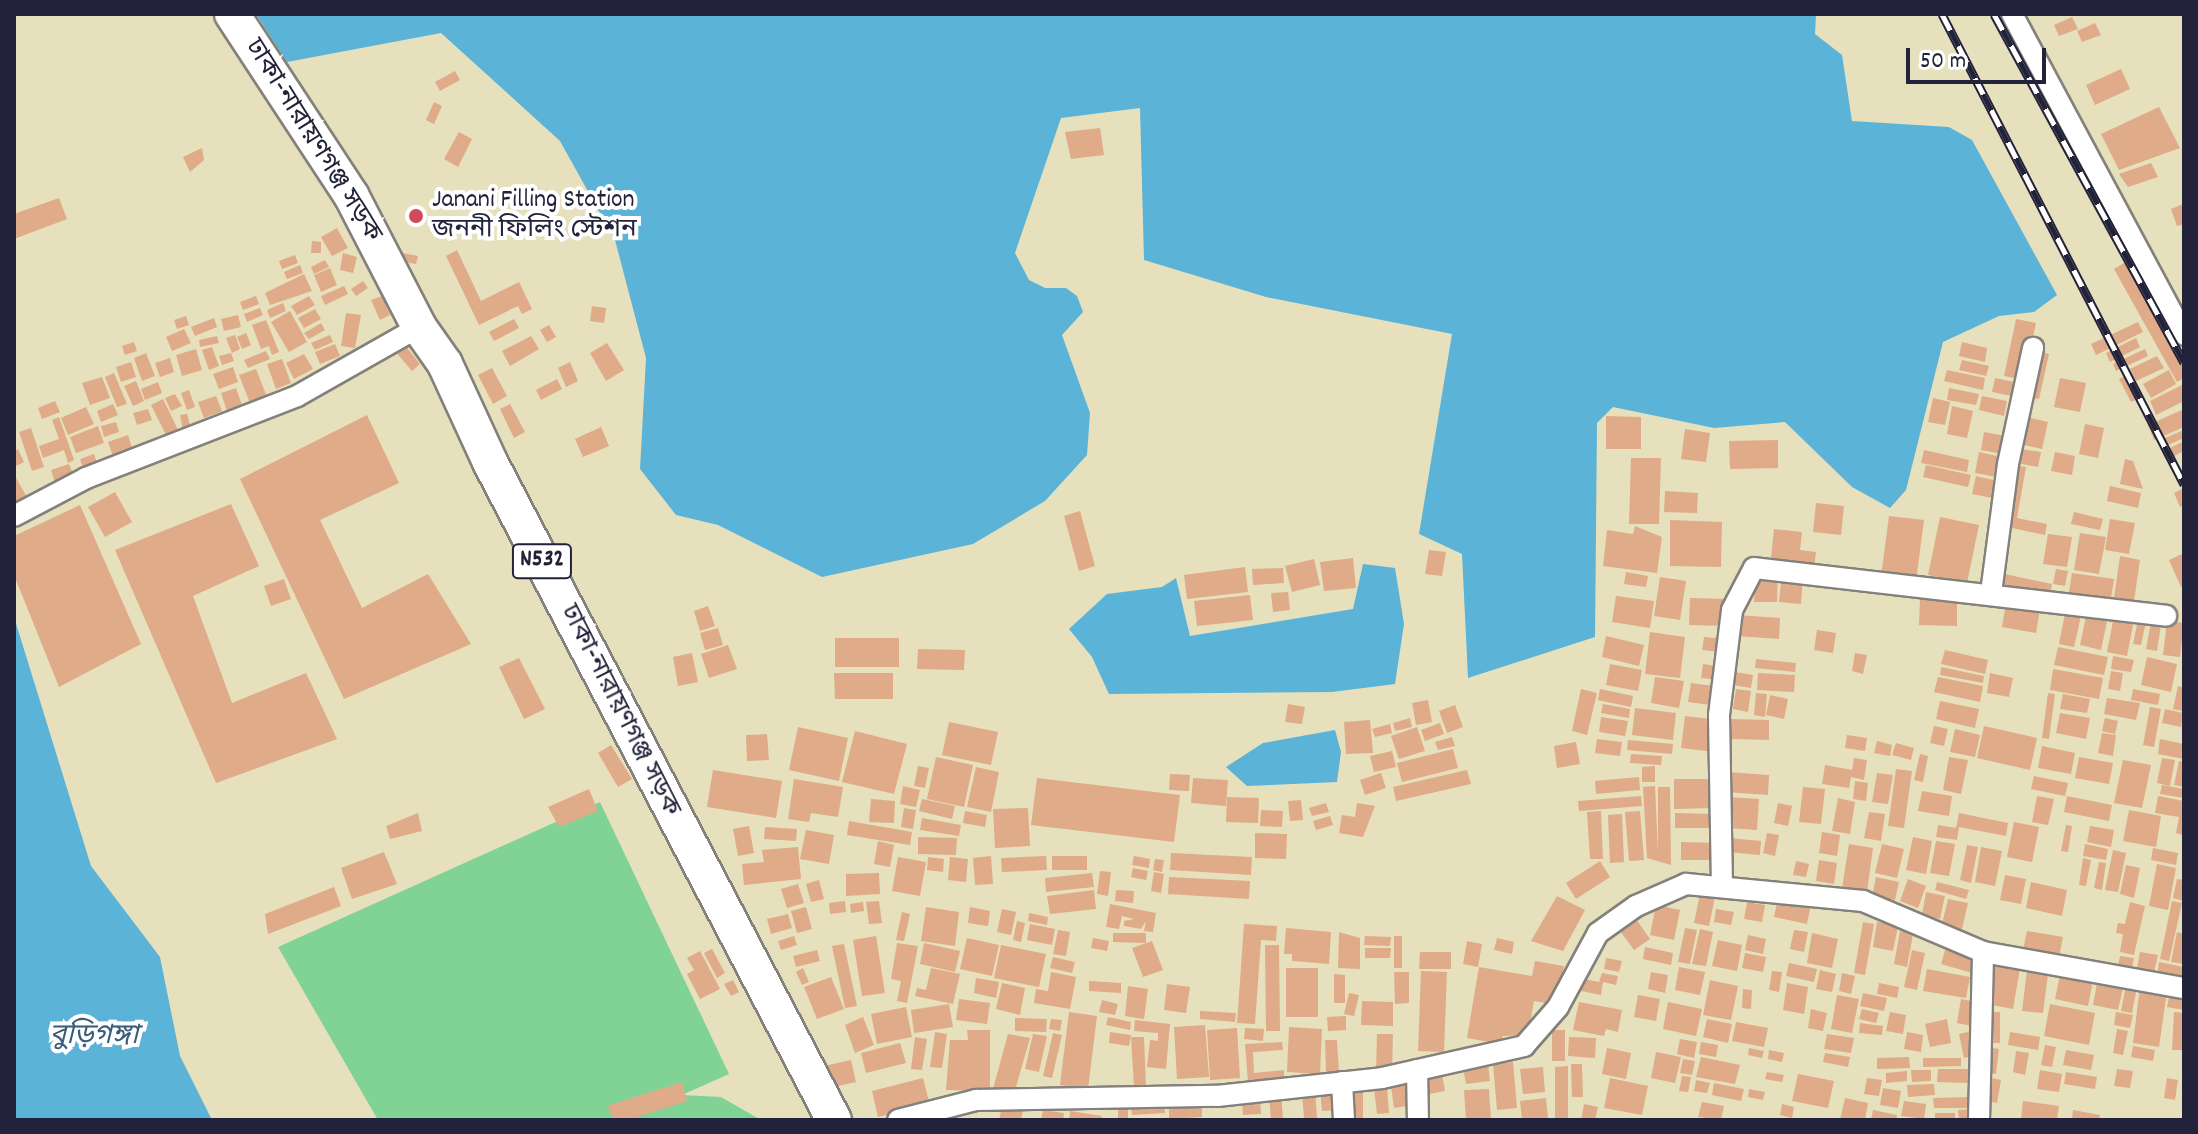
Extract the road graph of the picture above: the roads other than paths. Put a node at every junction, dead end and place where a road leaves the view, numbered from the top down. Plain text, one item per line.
1 (232, 14) edge
2 (2012, 14) edge
3 (419, 327) junction
4 (2184, 335) edge
5 (2033, 348) dead end
6 (14, 516) edge
7 (1991, 593) junction
8 (2166, 616) dead end
9 (1722, 887) junction
10 (1983, 952) junction
11 (2184, 988) edge
12 (1417, 1070) junction
13 (1342, 1082) junction
14 (834, 1120) edge
15 (898, 1120) edge
16 (1344, 1120) edge
17 (1418, 1120) edge
18 (1979, 1120) edge

1 - 3 highway, ঢাকা-নারায়ণগঞ্জ সড়ক / N532
2 - 4 street
3 - 6 street
3 - 14 highway, ঢাকা-নারায়ণগঞ্জ সড়ক / N532
5 - 7 street
7 - 8 street
7 - 9 street
9 - 10 street
9 - 12 street
10 - 11 street
10 - 18 street
12 - 13 street
12 - 17 street
13 - 15 street
13 - 16 street

